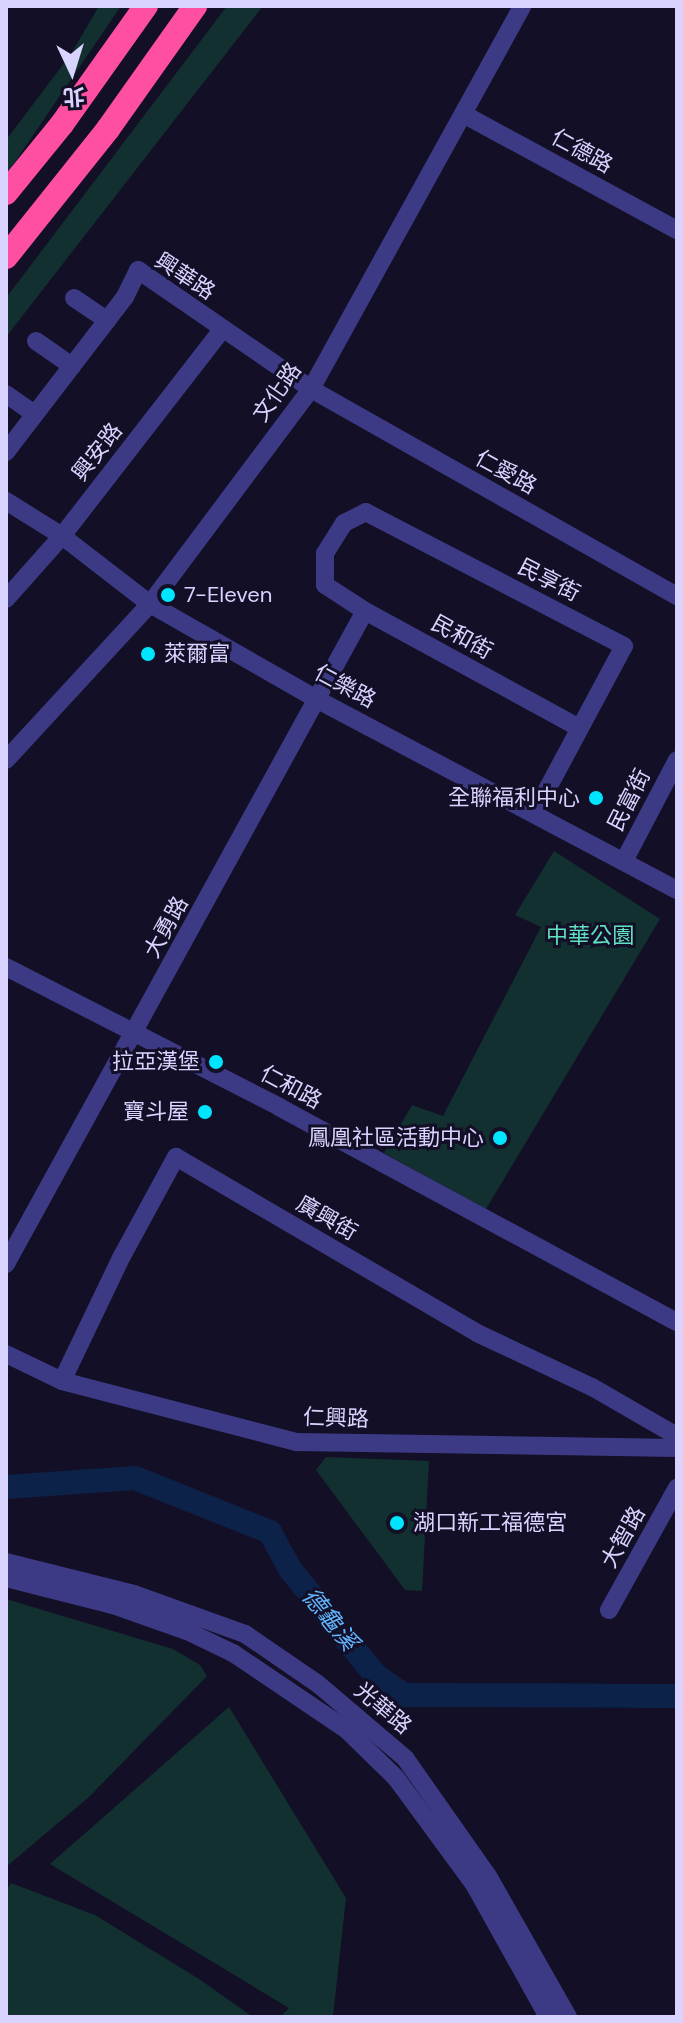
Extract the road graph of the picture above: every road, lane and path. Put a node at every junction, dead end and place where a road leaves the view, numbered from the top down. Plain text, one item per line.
1 (146, 6) edge
2 (195, 6) edge
3 (522, 6) edge
4 (465, 115) junction
5 (6, 193) edge
6 (677, 230) edge
7 (6, 257) edge
8 (74, 298) dead end
9 (107, 320) junction
10 (222, 330) junction
11 (36, 341) dead end
12 (72, 366) junction
13 (311, 389) junction
14 (6, 394) edge
15 (35, 414) junction
16 (6, 452) edge
17 (6, 501) edge
18 (62, 536) junction
19 (325, 585) joint
20 (677, 596) edge
21 (6, 599) edge
22 (150, 604) junction
23 (365, 611) junction
24 (318, 700) junction
25 (578, 727) junction
26 (6, 760) edge
27 (677, 760) edge
28 (535, 812) junction
29 (624, 861) junction
30 (677, 890) edge
31 (6, 967) edge
32 (135, 1034) junction
33 (6, 1264) edge
34 (677, 1322) edge
35 (6, 1354) edge
36 (62, 1381) junction
37 (677, 1436) edge
38 (677, 1448) edge
39 (677, 1488) edge
40 (6, 1562) edge
41 (6, 1578) edge
42 (609, 1610) dead end
43 (548, 2017) edge
44 (568, 2017) edge

1 - 5 highway
2 - 7 highway
3 - 4 street, 文化路
4 - 6 street, 仁德路
4 - 13 street, 文化路
8 - 9 street
9 - 10 street, 興華路
9 - 12 street, 興華路
10 - 13 street, 興華路
10 - 18 street, 興安路
11 - 12 street
12 - 15 street, 興華路
13 - 20 street, 仁愛路
13 - 22 street, 文化路
14 - 15 street
15 - 16 street, 興華路
17 - 18 street, 仁樂路
18 - 21 street, 興安路
18 - 22 street, 仁樂路
19 - 23 street, 民和街
19 - 25 street, 民享街
22 - 24 street, 仁樂路
22 - 26 street, 文化路
23 - 24 street, 大勇路
23 - 25 street, 民和街
24 - 28 street, 仁樂路
24 - 32 street, 大勇路
25 - 28 street, 民享街
27 - 29 street, 民富街
28 - 29 street, 仁樂路
29 - 30 street, 仁樂路
31 - 32 street, 仁和路
32 - 33 street, 大勇路
32 - 34 street, 仁和路
35 - 36 street, 仁興路
36 - 37 street, 廣興街
36 - 38 street, 仁興路
39 - 42 street, 大智路
40 - 44 street, 光華路
41 - 43 street, 光華路

